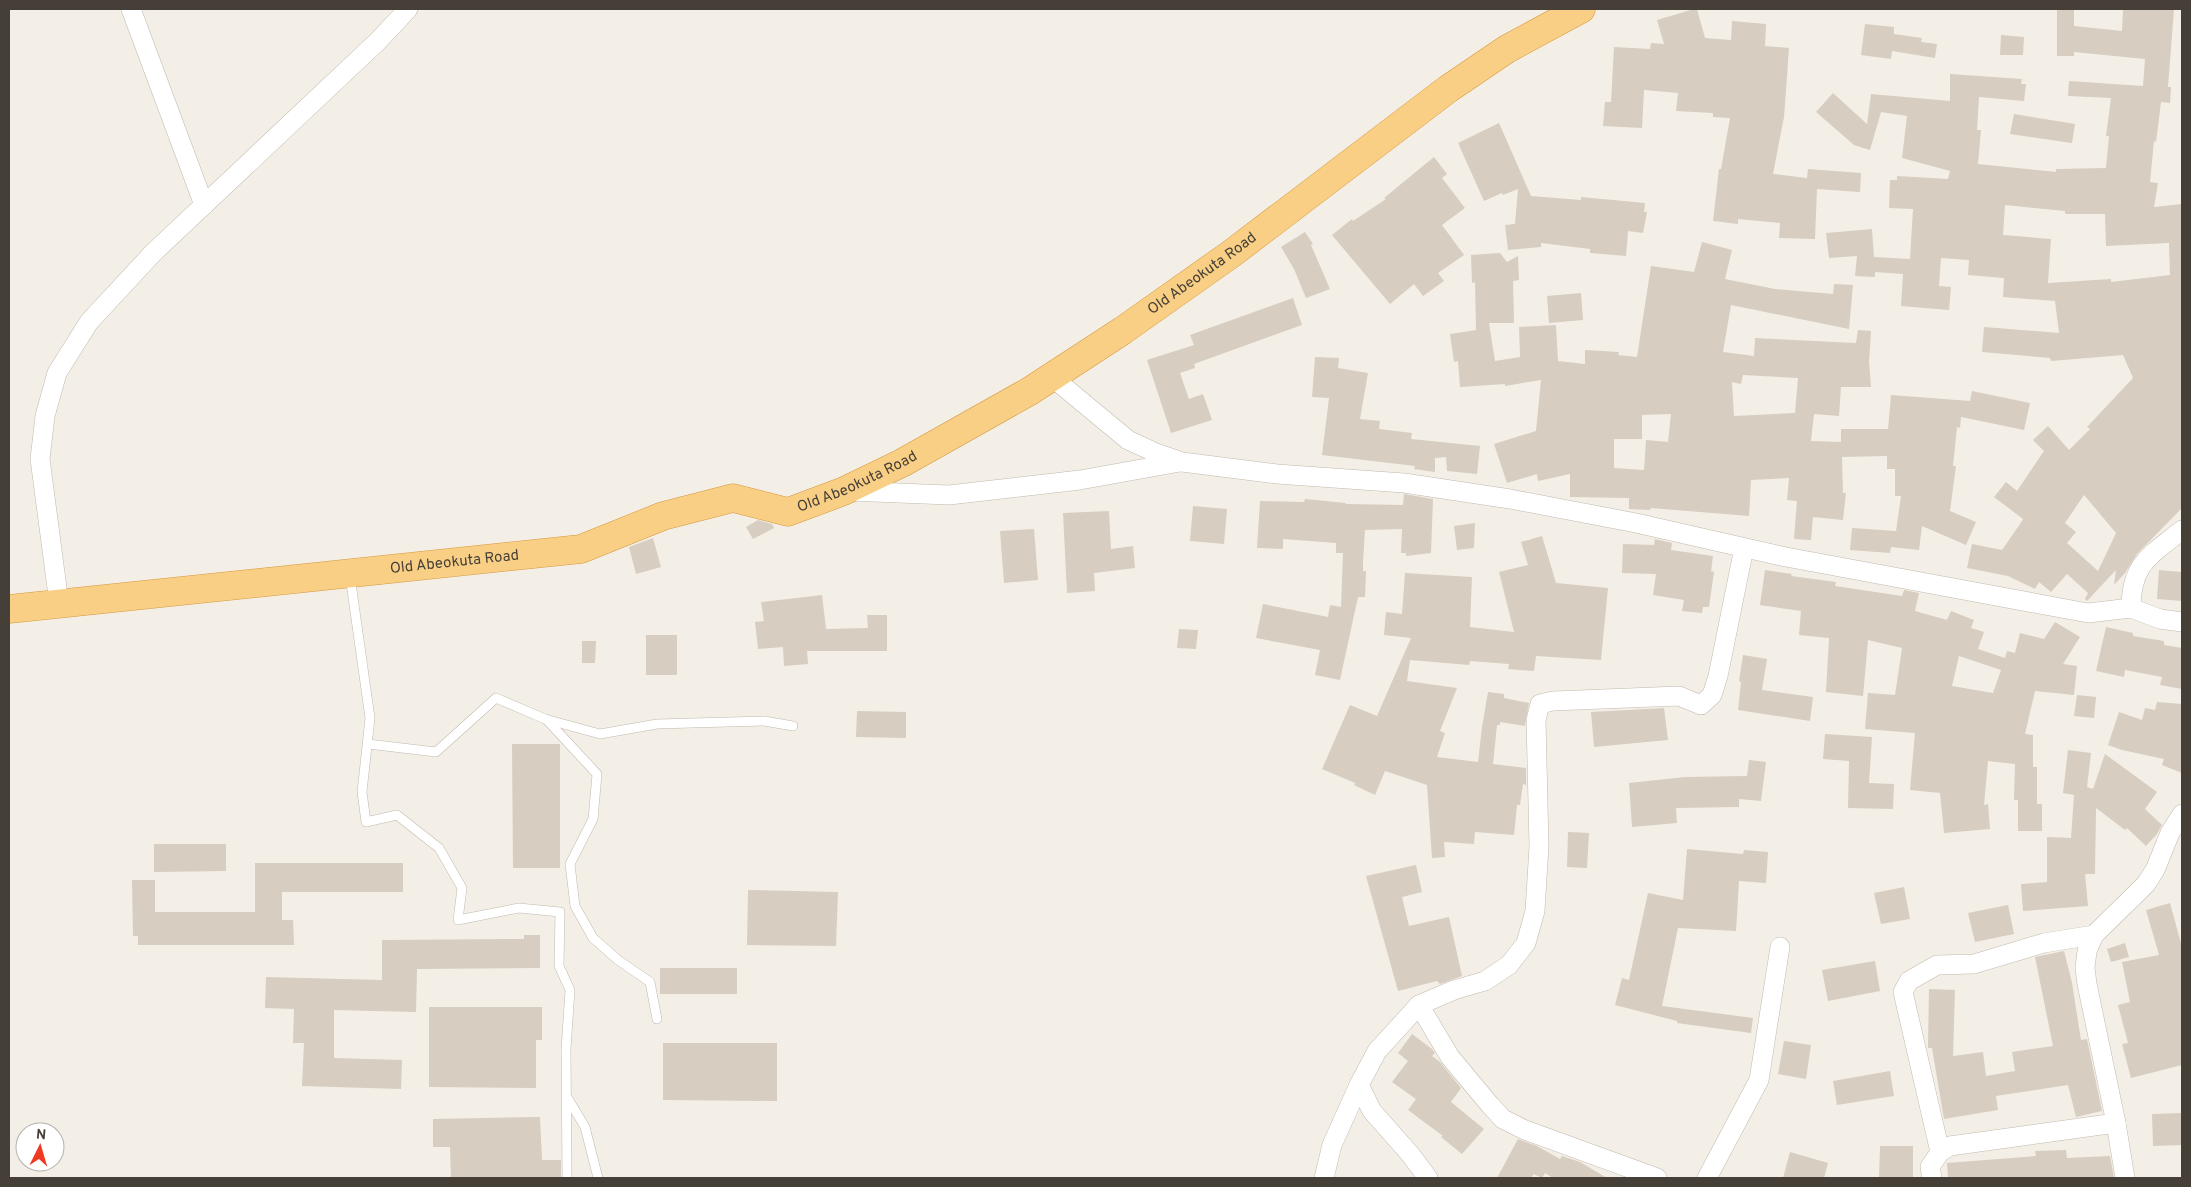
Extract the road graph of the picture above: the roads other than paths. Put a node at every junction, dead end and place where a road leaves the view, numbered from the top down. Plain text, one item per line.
1 (131, 9) edge
2 (408, 9) edge
3 (1581, 9) edge
4 (204, 205) junction
5 (1052, 377) junction
6 (1182, 462) junction
7 (844, 491) junction
8 (2182, 530) edge
9 (1744, 548) junction
10 (350, 573) junction
11 (59, 603) junction
12 (2131, 608) junction
13 (9, 610) edge
14 (2182, 622) edge
15 (545, 719) junction
16 (793, 726) dead end
17 (368, 744) junction
18 (2182, 814) edge
19 (2094, 936) junction
20 (1780, 947) dead end
21 (1419, 1005) junction
22 (657, 1020) dead end
23 (1359, 1085) junction
24 (567, 1097) junction
25 (2116, 1123) junction
26 (1940, 1152) junction
27 (567, 1178) edge
28 (598, 1178) edge
29 (1324, 1178) edge
30 (1428, 1178) edge
31 (1657, 1178) edge
32 (1706, 1178) edge
33 (1932, 1178) edge
34 (2125, 1178) edge

1 - 4 street
2 - 4 street
3 - 5 highway, Old Abeokuta Road
4 - 11 street
5 - 6 street
5 - 7 highway, Old Abeokuta Road
6 - 7 street
6 - 9 street
7 - 10 highway, Old Abeokuta Road
8 - 12 street
9 - 12 street
9 - 21 street
10 - 11 highway, Old Abeokuta Road
10 - 17 lane
11 - 13 highway, Old Abeokuta Road
12 - 14 street
15 - 16 lane
15 - 17 lane
15 - 22 lane
17 - 24 lane
18 - 19 street
19 - 25 street
19 - 26 street
20 - 32 street
21 - 23 street
21 - 31 street
23 - 29 street
23 - 30 street
24 - 27 lane
24 - 28 lane
25 - 26 street
25 - 34 street
26 - 33 street

